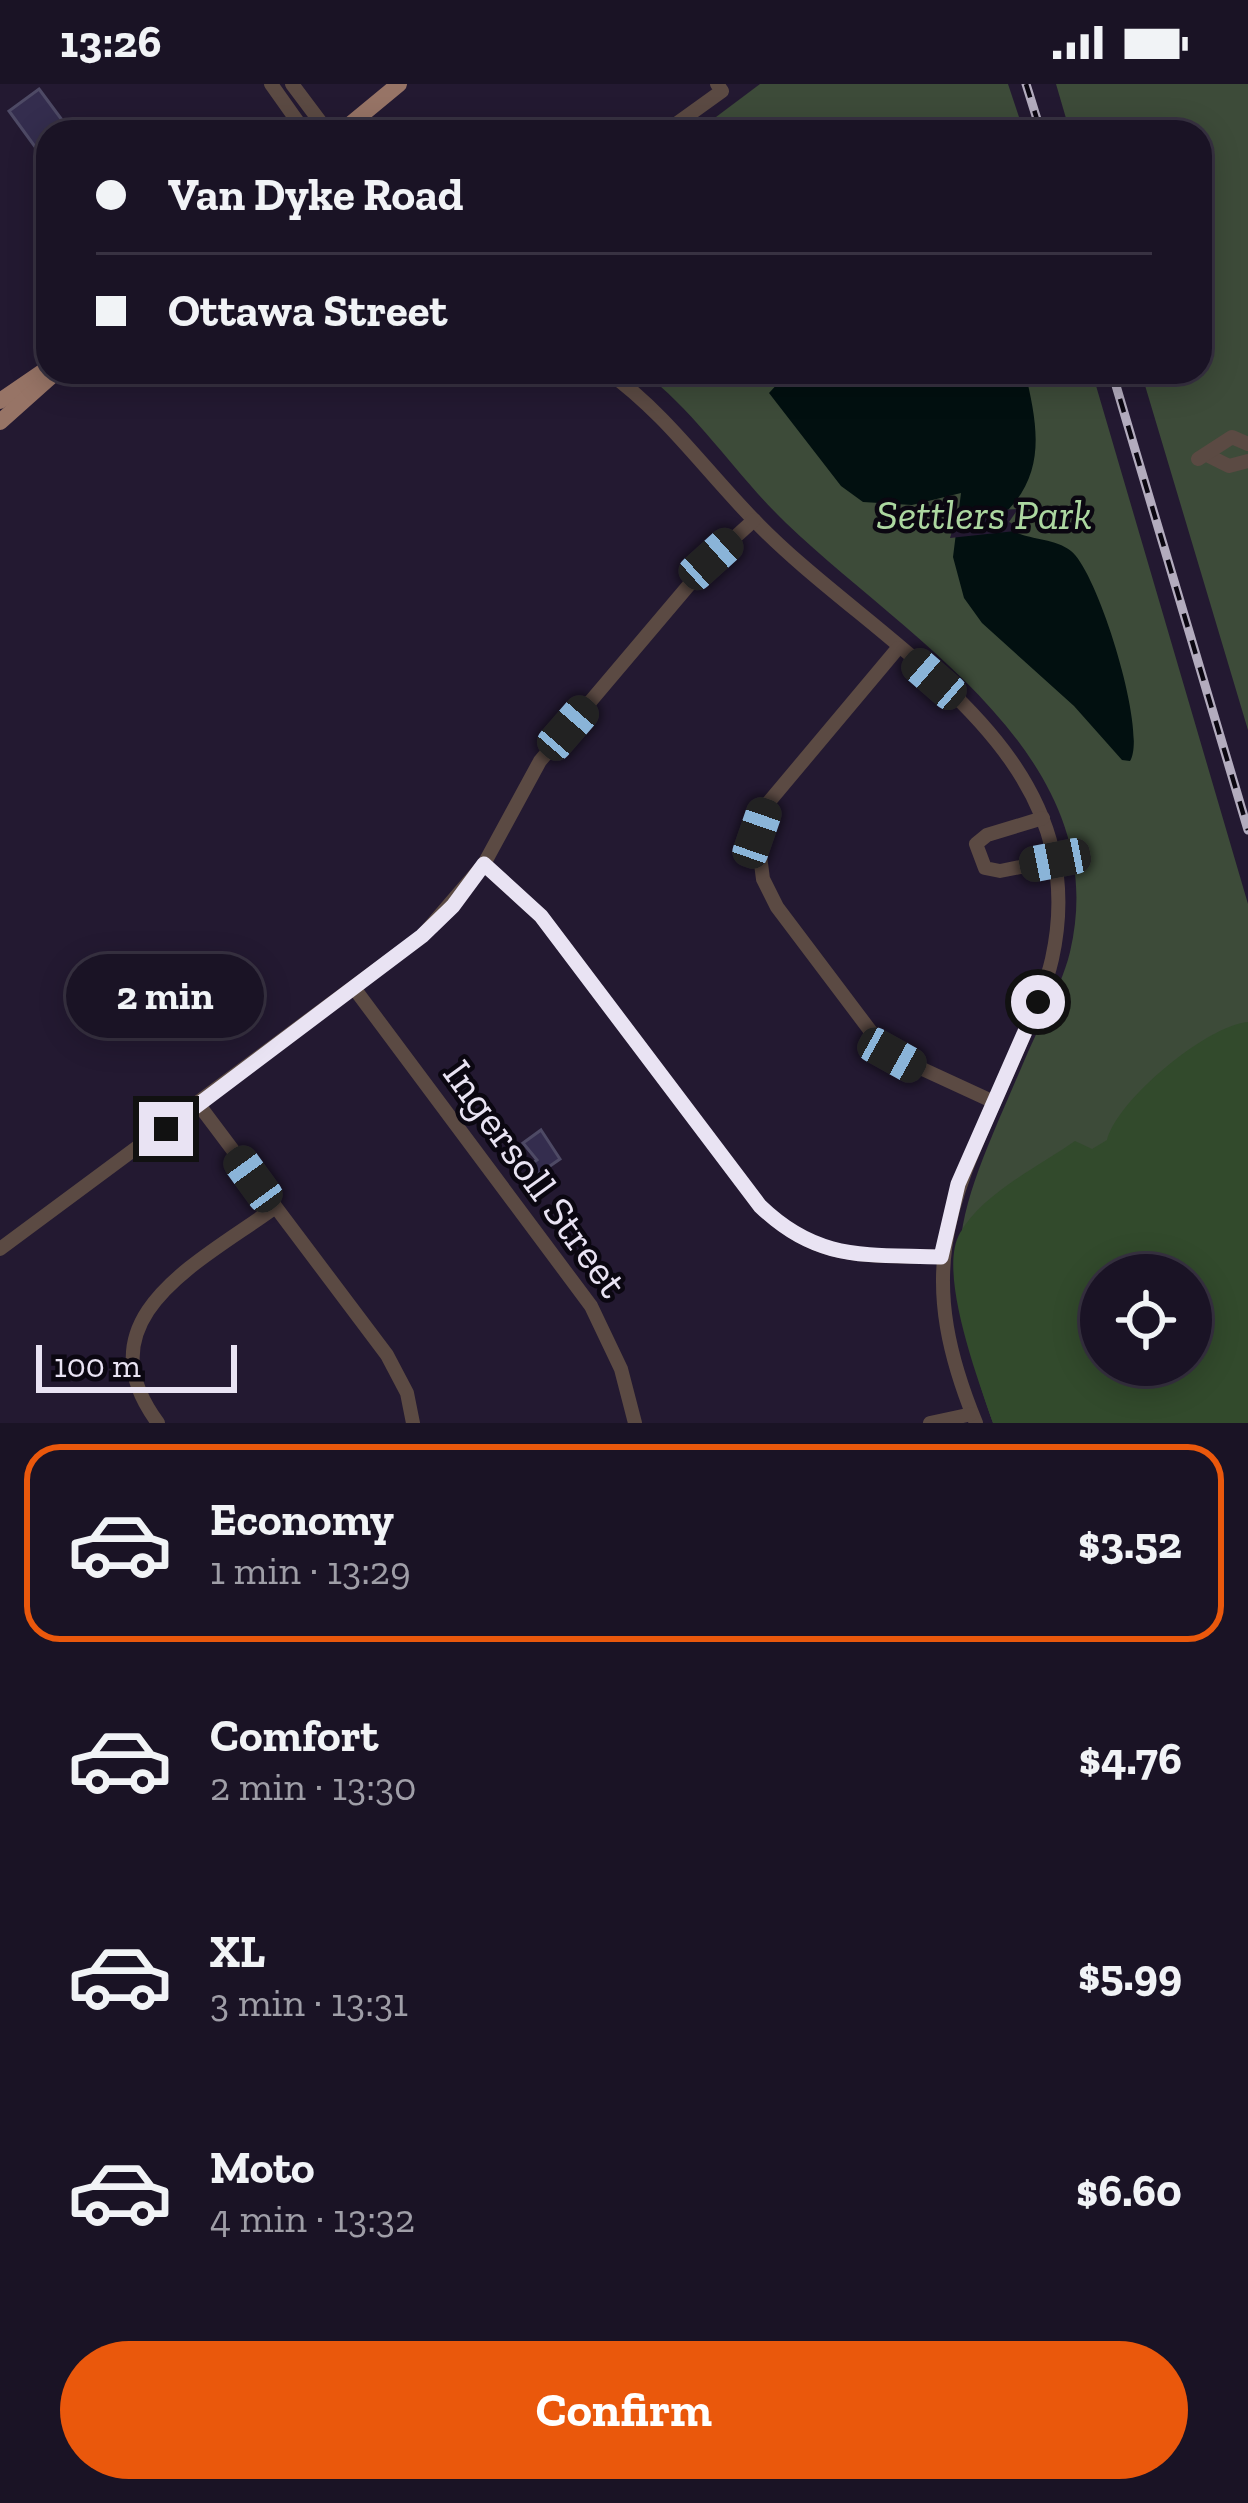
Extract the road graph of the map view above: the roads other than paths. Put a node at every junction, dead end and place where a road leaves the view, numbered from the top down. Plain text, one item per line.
1 (271, 84) edge
2 (292, 84) edge
3 (399, 84) edge
4 (717, 84) edge
5 (296, 120) edge
6 (319, 120) edge
7 (356, 120) edge
8 (682, 120) edge
9 (36, 380) edge
10 (38, 384) edge
11 (623, 384) edge
12 (0, 401) edge
13 (0, 422) edge
14 (1248, 444) edge
15 (1248, 461) edge
16 (754, 520) junction
17 (898, 648) junction
18 (1043, 818) junction
19 (1055, 860) junction
20 (484, 864) junction
21 (354, 988) junction
22 (994, 1102) junction
23 (199, 1105) junction
24 (274, 1208) junction
25 (0, 1250) edge
26 (941, 1257) junction
27 (974, 1418) edge
28 (158, 1423) edge
29 (413, 1423) edge
30 (635, 1423) edge
31 (930, 1423) edge

1 - 5 street
2 - 6 street
3 - 7 main road
4 - 8 street
9 - 12 main road
10 - 13 main road
11 - 16 street
14 - 15 street
16 - 17 street
16 - 20 street
17 - 18 street
17 - 22 street
18 - 19 street
18 - 19 street
19 - 22 street
20 - 21 street
20 - 26 street
21 - 23 street
21 - 30 street, Ingersoll Street
22 - 26 street
23 - 24 street
23 - 25 street
24 - 28 street
24 - 29 street
26 - 27 street
27 - 31 street

